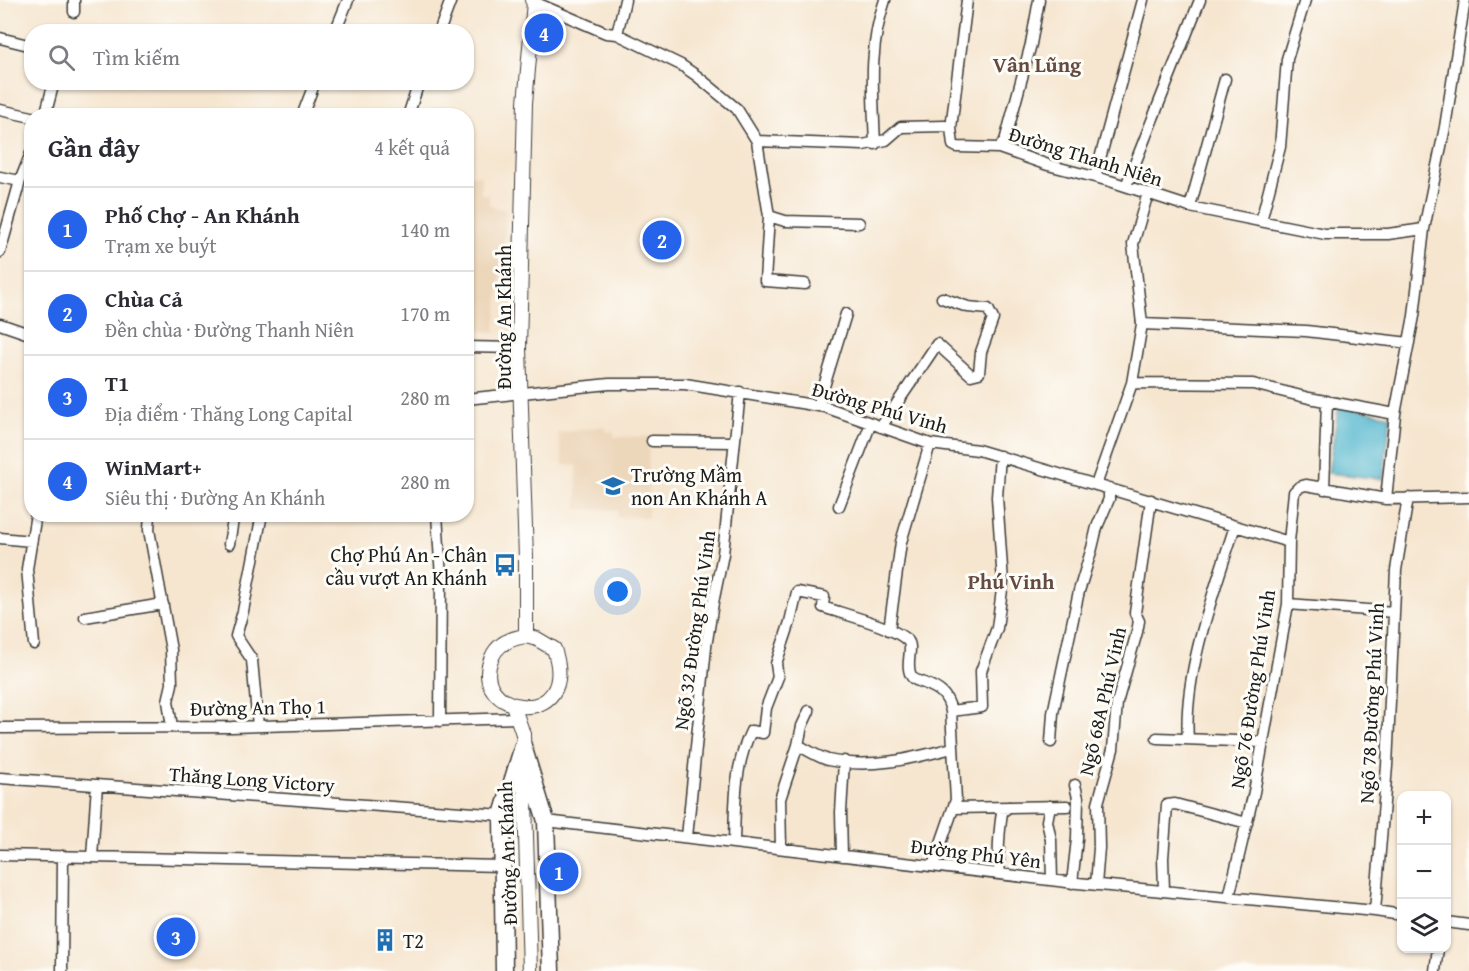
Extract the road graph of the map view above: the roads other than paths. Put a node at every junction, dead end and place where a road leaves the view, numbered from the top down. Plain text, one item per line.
1 (74, 0) edge
2 (348, 0) edge
3 (451, 0) edge
4 (626, 0) edge
5 (885, 0) edge
6 (968, 0) edge
7 (1039, 0) edge
8 (1143, 0) edge
9 (1200, 0) edge
10 (1305, 0) edge
11 (1465, 0) edge
12 (534, 1) edge
13 (74, 12) dead end
14 (338, 24) edge
15 (442, 24) edge
16 (617, 34) junction
17 (0, 38) edge
18 (24, 44) edge
19 (1225, 79) dead end
20 (52, 90) edge
21 (312, 90) edge
22 (416, 90) edge
23 (47, 108) edge
24 (305, 108) edge
25 (411, 108) edge
26 (0, 110) edge
27 (24, 115) edge
28 (951, 128) junction
29 (757, 141) junction
30 (875, 144) junction
31 (999, 148) junction
32 (24, 171) edge
33 (0, 177) edge
34 (1095, 177) junction
35 (20, 181) junction
36 (1126, 186) junction
37 (1148, 194) junction
38 (1190, 207) junction
39 (769, 216) junction
40 (1261, 221) junction
41 (859, 223) dead end
42 (1424, 229) junction
43 (0, 252) edge
44 (805, 284) dead end
45 (942, 298) dead end
46 (846, 314) dead end
47 (0, 324) edge
48 (1142, 324) junction
49 (24, 333) edge
50 (1409, 343) junction
51 (474, 347) edge
52 (519, 348) junction
53 (1132, 383) junction
54 (522, 392) junction
55 (740, 392) junction
56 (474, 398) edge
57 (1327, 401) junction
58 (818, 406) junction
59 (1395, 414) junction
60 (876, 425) junction
61 (652, 441) dead end
62 (734, 442) junction
63 (930, 444) junction
64 (1000, 456) junction
65 (1096, 484) junction
66 (1109, 488) junction
67 (1324, 489) junction
68 (1469, 497) edge
69 (1408, 498) junction
70 (1386, 499) junction
71 (1151, 500) junction
72 (839, 506) dead end
73 (35, 522) edge
74 (150, 522) edge
75 (233, 522) edge
76 (260, 522) edge
77 (438, 522) edge
78 (1235, 526) junction
79 (0, 538) edge
80 (31, 541) junction
81 (1289, 542) junction
82 (229, 544) dead end
83 (163, 604) junction
84 (1287, 604) junction
85 (1394, 612) junction
86 (85, 617) dead end
87 (889, 630) junction
88 (526, 636) junction
89 (34, 644) dead end
90 (535, 705) junction
91 (809, 711) dead end
92 (951, 711) junction
93 (515, 712) junction
94 (440, 721) junction
95 (258, 726) junction
96 (172, 727) junction
97 (0, 728) edge
98 (1157, 738) dead end
99 (1188, 739) junction
100 (523, 740) junction
101 (1051, 742) dead end
102 (1262, 742) junction
103 (798, 746) junction
104 (951, 748) junction
105 (844, 761) junction
106 (0, 778) edge
107 (97, 785) junction
108 (1075, 785) dead end
109 (1050, 806) junction
110 (1067, 806) dead end
111 (1009, 807) junction
112 (953, 808) junction
113 (502, 815) junction
114 (546, 821) junction
115 (1247, 823) junction
116 (687, 837) junction
117 (734, 843) junction
118 (781, 848) junction
119 (0, 855) edge
120 (842, 855) junction
121 (63, 856) junction
122 (92, 857) junction
123 (502, 866) junction
124 (933, 866) junction
125 (1000, 874) junction
126 (1052, 880) junction
127 (1072, 883) junction
128 (1096, 885) junction
129 (1164, 891) junction
130 (1229, 897) junction
131 (1375, 911) junction
132 (1397, 914) edge
133 (1451, 923) edge
134 (1469, 926) edge
135 (1437, 953) edge
136 (62, 971) edge
137 (504, 971) edge
138 (530, 971) edge
139 (551, 971) edge
140 (1435, 971) edge

1 - 13 street
2 - 14 street
3 - 15 street
4 - 16 street
5 - 30 street
6 - 28 street
7 - 31 street
8 - 34 street
9 - 36 street
10 - 40 street
11 - 42 street
12 - 16 street
12 - 52 street, Đường An Khánh
16 - 29 street
17 - 18 street
19 - 38 street
20 - 23 street
21 - 24 street
22 - 25 street
26 - 27 street
28 - 30 street
28 - 31 street, Đường Thanh Niên
29 - 30 street
29 - 39 street
31 - 34 street, Đường Thanh Niên
32 - 35 street
33 - 35 street
34 - 36 street, Đường Thanh Niên
35 - 43 street
36 - 37 street, Đường Thanh Niên
37 - 38 street, Đường Thanh Niên
37 - 48 street
38 - 40 street, Đường Thanh Niên
39 - 41 street
39 - 44 street
40 - 42 street, Đường Thanh Niên
42 - 50 street
45 - 60 street
46 - 58 street
47 - 49 street
48 - 50 street
48 - 53 street
50 - 59 street
51 - 52 street
52 - 54 street, Đường An Khánh
53 - 57 street
53 - 65 street
54 - 55 street, Đường Phú Vinh
54 - 56 street, Đường Phú Vinh
54 - 88 street, Đường An Khánh
55 - 58 street, Đường Phú Vinh
55 - 62 street, Ngõ 32 Đường Phú Vinh
57 - 59 street
57 - 67 street
58 - 60 street, Đường Phú Vinh
59 - 70 street
60 - 63 street, Đường Phú Vinh
60 - 72 street
61 - 62 street
62 - 116 street, Ngõ 32 Đường Phú Vinh
63 - 64 street, Đường Phú Vinh
63 - 87 street
64 - 65 street, Đường Phú Vinh
64 - 92 street
65 - 66 street, Đường Phú Vinh
66 - 71 street, Đường Phú Vinh
66 - 101 street
67 - 70 street
67 - 81 street, Ngõ 76 Đường Phú Vinh
68 - 69 street
69 - 70 street
69 - 85 street, Ngõ 78 Đường Phú Vinh
71 - 78 street, Đường Phú Vinh
71 - 128 street, Ngõ 68A Phú Vinh
73 - 80 street
74 - 83 street
75 - 82 street
76 - 95 street
77 - 94 street
78 - 81 street, Đường Phú Vinh
78 - 99 street
79 - 80 street
80 - 89 street
81 - 84 street, Ngõ 76 Đường Phú Vinh
83 - 86 street
83 - 96 street
84 - 85 street
84 - 102 street, Ngõ 76 Đường Phú Vinh
85 - 131 street, Ngõ 78 Đường Phú Vinh
87 - 92 street
87 - 117 street
88 - 90 street
88 - 93 street
90 - 93 street
90 - 100 street, Đường An Khánh
91 - 103 street
92 - 104 street
93 - 94 street, Đường An Thọ 1
93 - 100 street, Đường An Khánh
94 - 95 street, Đường An Thọ 1
95 - 96 street, Đường An Thọ 1
96 - 97 street, Đường An Thọ 1
98 - 99 street
99 - 102 street
100 - 113 main road
100 - 114 main road
100 - 138 street, Đường An Khánh
102 - 115 street, Ngõ 76 Đường Phú Vinh
103 - 105 street
103 - 118 street
104 - 105 street
104 - 112 street
105 - 120 street
106 - 107 street, Thăng Long Victory
107 - 113 street, Thăng Long Victory
107 - 122 street
108 - 127 street
109 - 110 street
109 - 111 street
109 - 126 street
111 - 112 street
111 - 125 street
112 - 124 street
113 - 123 main road
114 - 116 street, Đường Phú Yên
114 - 139 main road
115 - 129 street
115 - 130 street, Ngõ 76 Đường Phú Vinh
116 - 117 street, Đường Phú Yên
117 - 118 street, Đường Phú Yên
118 - 120 street, Đường Phú Yên
119 - 121 street
120 - 124 street, Đường Phú Yên
121 - 122 street
121 - 136 street
122 - 123 street
123 - 137 main road
124 - 125 street, Đường Phú Yên
125 - 126 street, Đường Phú Yên
126 - 127 street, Đường Phú Yên
127 - 128 street, Đường Phú Yên
128 - 129 street, Đường Phú Yên
129 - 130 street, Đường Phú Yên
130 - 131 street, Đường Phú Yên
131 - 132 street, Đường Phú Yên
133 - 134 street
135 - 140 street

